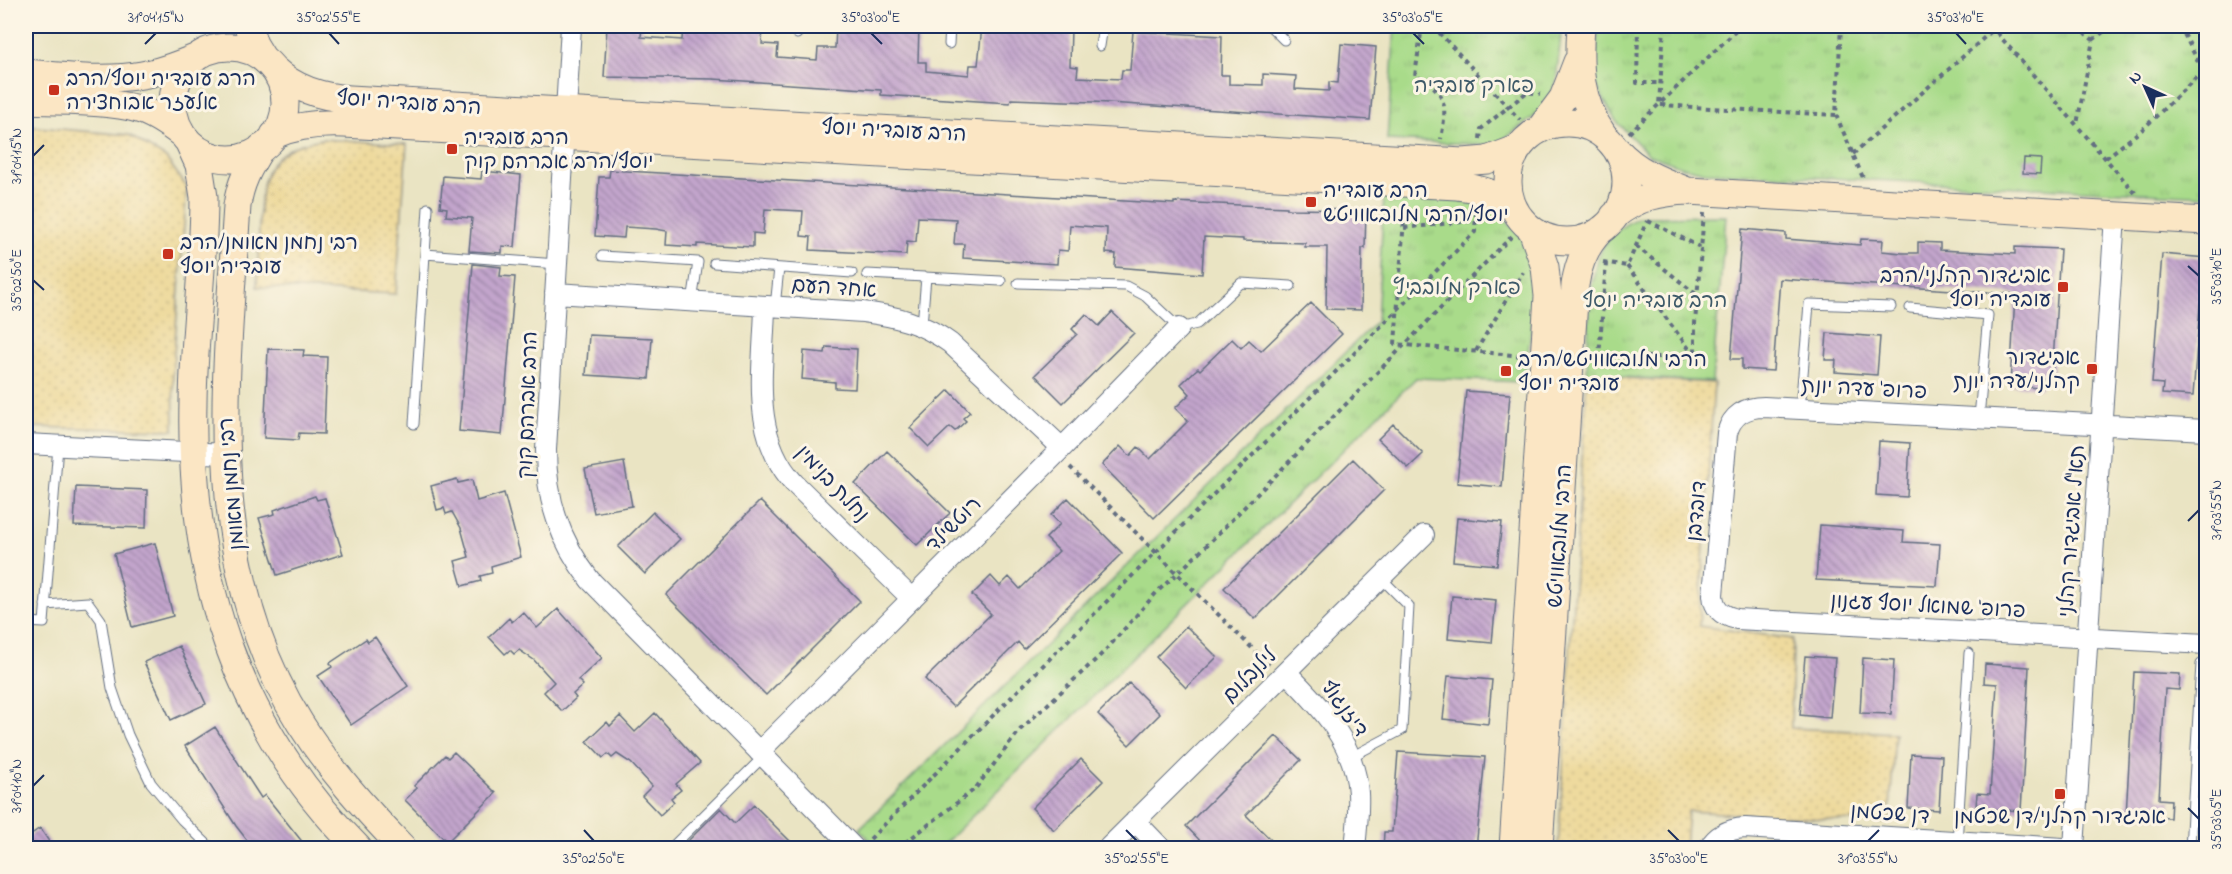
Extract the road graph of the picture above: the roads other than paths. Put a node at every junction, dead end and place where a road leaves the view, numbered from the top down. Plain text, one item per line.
1 (216, 26) edge
2 (248, 26) edge
3 (571, 26) edge
4 (950, 26) edge
5 (1103, 26) edge
6 (1270, 26) edge
7 (1581, 26) edge
8 (1284, 40) dead end
9 (949, 44) dead end
10 (1100, 46) dead end
11 (200, 55) junction
12 (1579, 58) junction
13 (268, 63) junction
14 (26, 73) edge
15 (26, 100) edge
16 (566, 124) junction
17 (1530, 137) junction
18 (186, 139) junction
19 (268, 142) junction
20 (1612, 144) junction
21 (1697, 192) junction
22 (428, 208) dead end
23 (2115, 216) junction
24 (2206, 221) edge
25 (1608, 223) junction
26 (1525, 225) junction
27 (425, 254) junction
28 (602, 256) dead end
29 (714, 263) dead end
30 (557, 264) junction
31 (779, 268) junction
32 (852, 273) dead end
33 (867, 274) dead end
34 (926, 277) junction
35 (1001, 281) dead end
36 (1018, 282) dead end
37 (1292, 286) dead end
38 (555, 293) junction
39 (692, 302) junction
40 (770, 307) junction
41 (1891, 307) dead end
42 (1911, 308) dead end
43 (922, 325) junction
44 (1179, 328) junction
45 (1557, 357) junction
46 (1800, 409) junction
47 (1737, 415) joint
48 (1979, 418) junction
49 (414, 424) dead end
50 (2102, 424) junction
51 (2206, 430) edge
52 (26, 444) edge
53 (58, 446) junction
54 (1059, 451) junction
55 (192, 453) junction
56 (225, 454) junction
57 (1424, 535) dead end
58 (1381, 578) junction
59 (912, 599) junction
60 (45, 605) junction
61 (1720, 612) joint
62 (26, 622) edge
63 (2088, 638) junction
64 (2206, 644) edge
65 (1969, 653) dead end
66 (2201, 664) dead end
67 (1283, 675) junction
68 (761, 754) junction
69 (1351, 757) junction
70 (1135, 821) junction
71 (1713, 843) edge
72 (861, 844) edge
73 (392, 845) edge
74 (1957, 845) edge
75 (211, 849) edge
76 (358, 849) edge
77 (675, 849) edge
78 (1108, 849) edge
79 (1161, 849) edge
80 (1355, 849) edge
81 (1513, 849) edge
82 (1539, 849) edge
83 (2063, 849) edge
84 (2074, 849) edge
85 (2190, 849) edge

1 - 11 street
2 - 13 street
3 - 16 street, הרב אברהם קוק
4 - 9 lane
5 - 10 lane
6 - 8 lane
7 - 12 street
11 - 13 street
11 - 14 street
11 - 18 street
12 - 17 street
12 - 20 street
13 - 16 street, הרב עובדיה יוסף
13 - 19 street
15 - 18 street
16 - 17 street, הרב עובדיה יוסף
16 - 19 street, הרב עובדיה יוסף
16 - 26 street, הרב עובדיה יוסף
16 - 30 street, הרב אברהם קוק
17 - 20 street
17 - 26 street
18 - 19 street
18 - 55 street, רבי נחמן מאומן
19 - 56 street, רבי נחמן מאומן
20 - 21 street
20 - 25 street
21 - 23 street
21 - 25 street
22 - 27 lane
23 - 24 street
23 - 50 street, תא"ל אביגדור קהלני
25 - 26 street
25 - 45 street, הרבי מלובאוויטש
26 - 45 street, הרבי מלובאוויטש
27 - 30 lane
27 - 49 lane
28 - 39 lane
29 - 31 lane
30 - 38 street, הרב אברהם קוק
31 - 32 lane
31 - 40 lane
33 - 34 lane
34 - 35 lane
34 - 43 lane
36 - 44 lane
37 - 44 lane
38 - 39 street, אחד העם
38 - 68 street, הרב אברהם קוק
39 - 40 street, אחד העם
40 - 43 street, אחד העם
40 - 59 street, נחלת בנימין
41 - 46 lane
42 - 48 lane
43 - 54 street, אחד העם
44 - 54 street, רוטשילד
45 - 81 street, הרבי מלובאוויטש
45 - 82 street, הרבי מלובאוויטש
46 - 47 street, פרופ' עדה יונת
46 - 48 street, פרופ' עדה יונת
47 - 61 street, דובדבן
48 - 50 street, פרופ' עדה יונת
50 - 51 street, פרופ' עדה יונת
50 - 63 street, תא"ל אביגדור קהלני
52 - 53 street
53 - 55 street
53 - 60 lane
54 - 59 street, רוטשילד
55 - 56 street
55 - 76 street, רבי נחמן מאומן
56 - 73 street, רבי נחמן מאומן
57 - 58 street, לילנבלום
58 - 67 street, לילנבלום
58 - 69 lane
59 - 68 street, רוטשילד
60 - 62 lane
60 - 75 lane
61 - 63 street, פרופ' שמואל יוסף עגנון
63 - 64 street, פרופ' שמואל יוסף עגנון
63 - 84 street, תא"ל אביגדור קהלני
65 - 74 lane
66 - 85 lane
67 - 69 street, דיזנגוף
67 - 70 street, לילנבלום
68 - 72 street, הרב אברהם קוק
68 - 77 lane
69 - 80 street, דיזנגוף
70 - 78 street, לילנבלום
70 - 79 street
71 - 74 street, דן שכטמן
74 - 83 street, דן שכטמן

